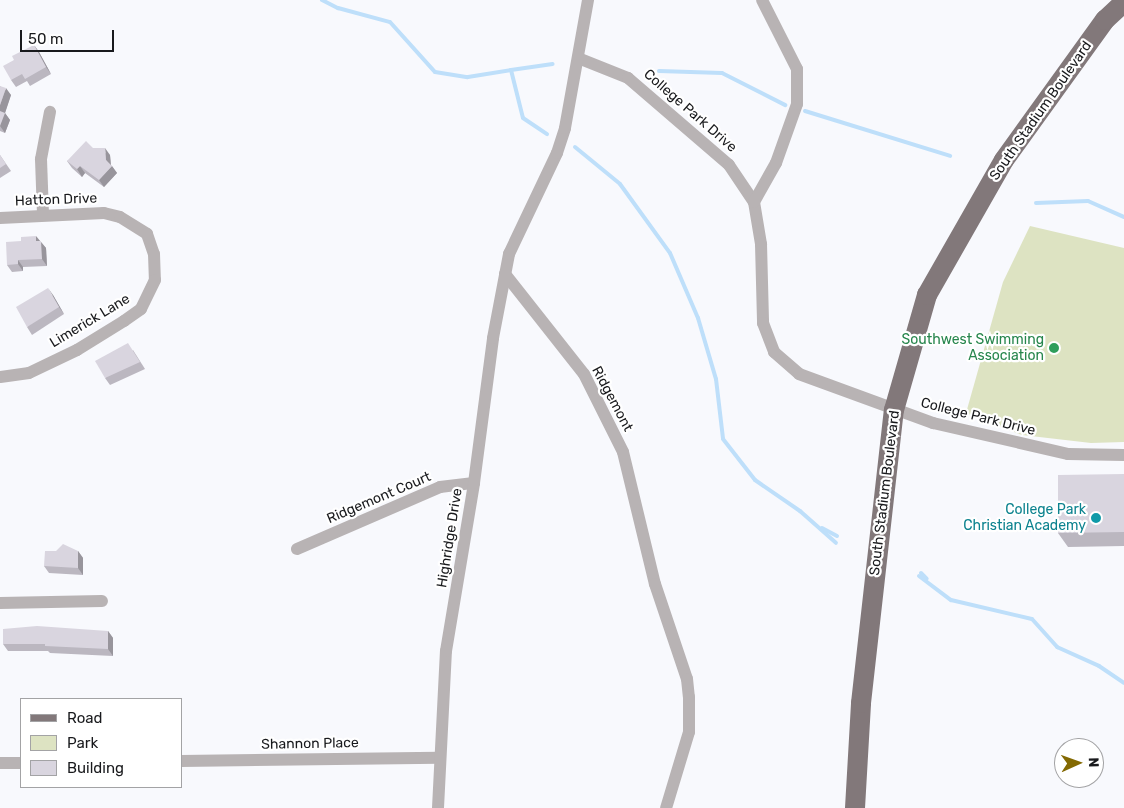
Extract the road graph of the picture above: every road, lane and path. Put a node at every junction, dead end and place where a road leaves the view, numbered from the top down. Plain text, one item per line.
1 (588, 0) edge
2 (762, 0) edge
3 (1124, 2) edge
4 (578, 58) junction
5 (50, 112) dead end
6 (754, 202) junction
7 (43, 214) junction
8 (0, 218) edge
9 (154, 254) joint
10 (505, 274) junction
11 (0, 378) edge
12 (894, 410) junction
13 (1124, 455) edge
14 (474, 483) junction
15 (297, 548) dead end
16 (102, 601) dead end
17 (0, 602) edge
18 (439, 758) junction
19 (182, 761) edge
20 (0, 763) edge
21 (20, 763) edge
22 (438, 808) edge
23 (666, 808) edge
24 (855, 808) edge

1 - 4 street
2 - 6 street
3 - 12 main road, South Stadium Boulevard
4 - 6 street, College Park Drive
4 - 10 street
5 - 7 street
6 - 12 street, College Park Drive
7 - 8 street, Hatton Drive
7 - 9 street, Hatton Drive
9 - 11 street, Limerick Lane
10 - 14 street, Highridge Drive
10 - 23 street, Ridgemont
12 - 13 street, College Park Drive
12 - 24 main road, South Stadium Boulevard
14 - 15 street, Ridgemont Court
14 - 18 street, Highridge Drive
16 - 17 street
18 - 19 street, Shannon Place
18 - 22 street, Highridge Drive
20 - 21 street

